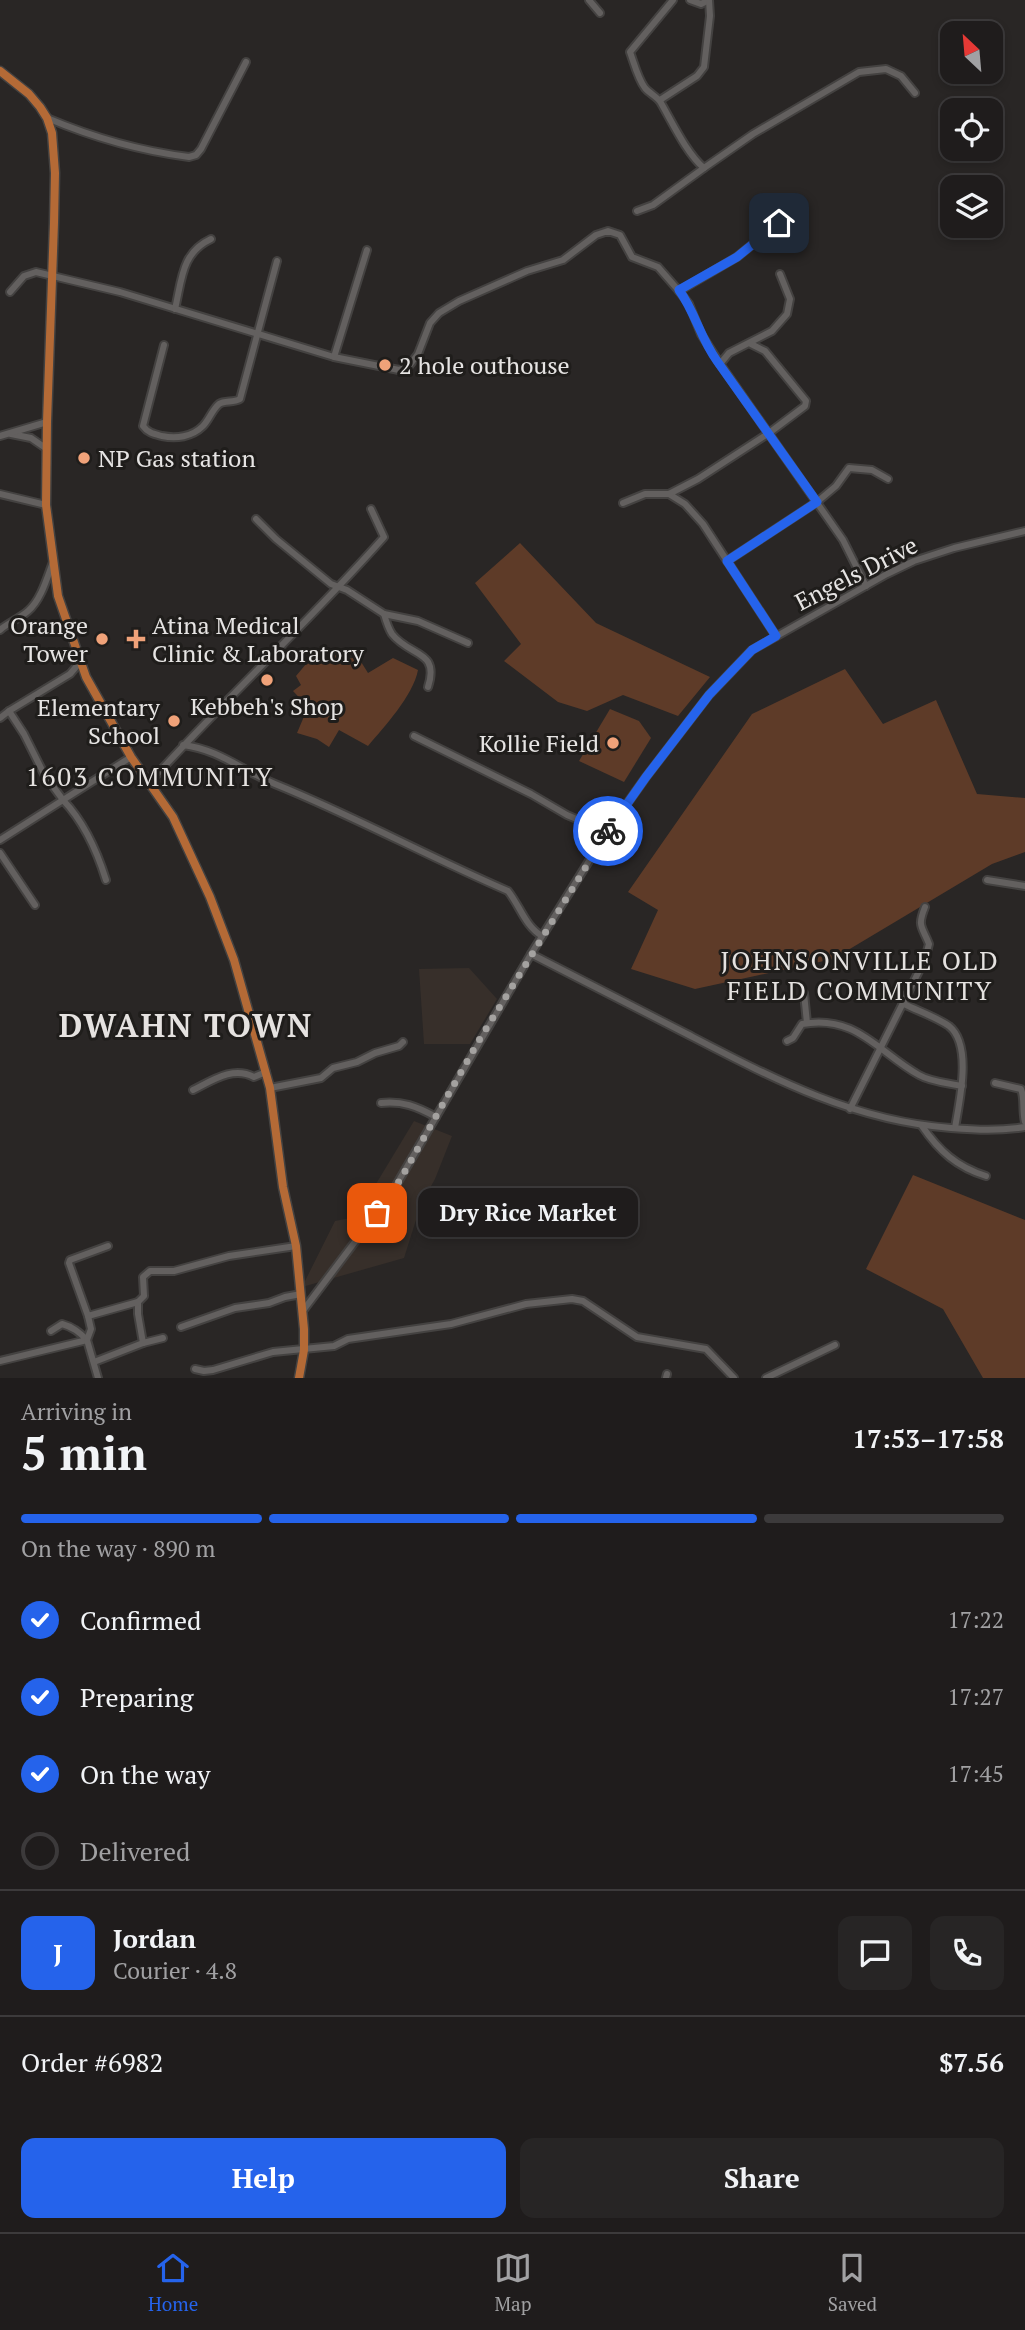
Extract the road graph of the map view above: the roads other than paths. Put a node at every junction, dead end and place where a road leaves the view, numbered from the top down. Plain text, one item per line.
1 (589, 0) edge
2 (673, 0) edge
3 (690, 0) edge
4 (709, 0) edge
5 (600, 13) dead end
6 (246, 62) dead end
7 (0, 71) edge
8 (915, 93) dead end
9 (660, 100) junction
10 (47, 118) junction
11 (704, 168) junction
12 (637, 211) dead end
13 (779, 223) dead end
14 (211, 239) dead end
15 (367, 250) dead end
16 (277, 261) dead end
17 (780, 274) dead end
18 (52, 275) junction
19 (679, 290) junction
20 (10, 292) dead end
21 (175, 309) junction
22 (258, 334) junction
23 (751, 344) junction
24 (164, 345) dead end
25 (334, 357) junction
26 (720, 364) junction
27 (47, 422) junction
28 (9, 433) junction
29 (769, 433) junction
30 (0, 436) edge
31 (47, 449) junction
32 (888, 479) dead end
33 (0, 494) edge
34 (669, 494) junction
35 (817, 502) junction
36 (623, 503) dead end
37 (46, 505) junction
38 (371, 509) dead end
39 (256, 519) dead end
40 (1025, 531) edge
41 (727, 561) junction
42 (53, 562) junction
43 (866, 586) junction
44 (340, 587) junction
45 (384, 614) junction
46 (0, 630) edge
47 (776, 636) junction
48 (468, 643) dead end
49 (81, 661) junction
50 (428, 687) dead end
51 (9, 711) junction
52 (0, 719) edge
53 (414, 736) dead end
54 (183, 745) junction
55 (131, 757) junction
56 (149, 783) junction
57 (63, 800) junction
58 (607, 832) junction
59 (0, 840) edge
60 (0, 853) edge
61 (106, 880) dead end
62 (987, 880) dead end
63 (1025, 886) edge
64 (35, 905) dead end
65 (925, 908) dead end
66 (542, 936) junction
67 (531, 954) junction
68 (804, 993) dead end
69 (904, 1004) junction
70 (807, 1023) junction
71 (787, 1041) dead end
72 (403, 1042) dead end
73 (881, 1047) junction
74 (266, 1072) junction
75 (995, 1083) dead end
76 (962, 1086) junction
77 (270, 1088) junction
78 (193, 1090) dead end
79 (381, 1102) dead end
80 (850, 1108) junction
81 (436, 1117) junction
82 (1025, 1125) edge
83 (922, 1126) junction
84 (955, 1128) junction
85 (986, 1176) dead end
86 (108, 1246) dead end
87 (296, 1246) junction
88 (301, 1294) junction
89 (138, 1302) junction
90 (302, 1312) junction
91 (88, 1316) junction
92 (181, 1327) dead end
93 (51, 1331) dead end
94 (163, 1338) dead end
95 (87, 1340) junction
96 (143, 1343) junction
97 (835, 1345) dead end
98 (304, 1350) junction
99 (0, 1361) edge
100 (94, 1362) junction
101 (195, 1369) dead end
102 (98, 1378) edge
103 (299, 1378) edge
104 (734, 1378) edge
105 (766, 1378) edge

1 - 5 street
2 - 9 street
3 - 4 street
4 - 9 street
6 - 10 street
7 - 10 main road
8 - 11 street
9 - 11 street
10 - 18 main road
11 - 12 street
13 - 19 street
14 - 21 street
15 - 25 street
16 - 22 street
17 - 23 street
18 - 20 street
18 - 21 street
18 - 27 main road
19 - 25 street
19 - 26 street
21 - 22 street
22 - 24 street
22 - 25 street
23 - 26 street
23 - 29 street
26 - 29 street
27 - 28 street
27 - 31 main road
28 - 30 street
28 - 31 street
29 - 34 street
29 - 35 street
31 - 37 main road
32 - 35 street
33 - 37 street
34 - 36 street
34 - 41 street
35 - 41 street
35 - 43 street
37 - 42 main road
38 - 44 street
39 - 44 street
40 - 43 street, Engels Drive
41 - 47 street
42 - 46 street
42 - 49 main road
43 - 47 street, Engels Drive
44 - 45 street
44 - 54 street
45 - 48 street
45 - 50 street
47 - 58 street, Engels Drive
49 - 51 street
49 - 55 main road
51 - 52 street
51 - 57 street
53 - 58 street
54 - 56 street
54 - 66 street
55 - 56 main road
55 - 57 street
56 - 74 main road
57 - 59 street
57 - 61 street
58 - 66 street
60 - 64 street
62 - 63 street
65 - 69 street
66 - 67 street
67 - 80 street
67 - 81 street
68 - 70 street
69 - 73 street
69 - 76 street
70 - 71 street
70 - 73 street
72 - 77 street
73 - 76 street
73 - 80 street
74 - 77 main road
74 - 78 street
75 - 82 street
76 - 84 street
77 - 87 main road
79 - 81 street
80 - 83 street
81 - 90 street
82 - 84 street
83 - 84 street
83 - 85 street
86 - 91 street
87 - 88 main road
87 - 89 street
88 - 90 main road
88 - 92 street
89 - 91 street
89 - 96 street
90 - 98 main road
91 - 95 street
93 - 95 street
94 - 96 street
95 - 99 street
95 - 100 street
96 - 100 street
97 - 105 street
98 - 101 street
98 - 103 main road
98 - 104 street
100 - 102 street

